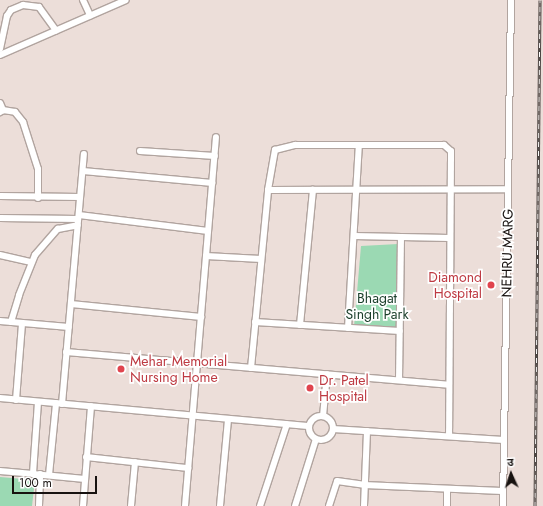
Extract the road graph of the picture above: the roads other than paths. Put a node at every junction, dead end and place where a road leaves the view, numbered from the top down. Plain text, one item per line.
1 (83, 0) edge
2 (126, 0) edge
3 (511, 0) edge
4 (110, 3) edge
5 (90, 15) junction
6 (56, 30) junction
7 (0, 49) edge
8 (0, 55) edge
9 (0, 102) edge
10 (2, 111) edge
11 (216, 137) dead end
12 (359, 145) junction
13 (140, 151) dead end
14 (84, 154) dead end
15 (215, 156) junction
16 (83, 171) junction
17 (212, 183) junction
18 (507, 189) junction
19 (268, 190) junction
20 (313, 190) junction
21 (358, 190) junction
22 (450, 190) junction
23 (0, 196) edge
24 (80, 197) junction
25 (38, 198) junction
26 (0, 218) edge
27 (78, 220) junction
28 (208, 231) junction
29 (354, 236) junction
30 (401, 237) junction
31 (449, 238) junction
32 (0, 255) edge
33 (206, 256) junction
34 (261, 259) junction
35 (31, 262) junction
36 (70, 304) junction
37 (201, 317) junction
38 (0, 321) edge
39 (12, 322) junction
40 (255, 322) junction
41 (22, 323) junction
42 (300, 325) junction
43 (68, 327) junction
44 (348, 328) junction
45 (400, 332) junction
46 (66, 352) junction
47 (197, 363) junction
48 (250, 368) junction
49 (327, 374) junction
50 (399, 380) junction
51 (449, 385) junction
52 (0, 398) edge
53 (16, 400) junction
54 (38, 402) junction
55 (59, 404) junction
56 (90, 406) junction
57 (193, 416) junction
58 (323, 416) junction
59 (228, 419) junction
60 (287, 424) junction
61 (308, 426) junction
62 (334, 429) junction
63 (367, 431) junction
64 (449, 436) junction
65 (316, 440) junction
66 (504, 440) junction
67 (86, 457) junction
68 (135, 462) junction
69 (188, 468) junction
70 (0, 471) edge
71 (33, 474) junction
72 (40, 474) junction
73 (49, 475) junction
74 (85, 479) junction
75 (364, 485) junction
76 (447, 489) junction
77 (502, 492) junction
78 (39, 506) edge
79 (82, 506) edge
80 (132, 506) edge
81 (185, 506) edge
82 (220, 506) edge
83 (260, 506) edge
84 (295, 506) edge
85 (329, 506) edge
86 (364, 506) edge
87 (447, 506) edge
88 (502, 506) edge

1 - 5 street
2 - 4 street
3 - 18 street, NEHRU MARG
4 - 5 street
5 - 6 street
6 - 7 street
6 - 8 street
9 - 10 street
10 - 25 street
11 - 15 street
12 - 19 street
12 - 21 street
12 - 22 street
13 - 15 street
14 - 16 street
15 - 17 street
16 - 17 street
16 - 24 street
17 - 28 street
18 - 22 street
18 - 66 street, NEHRU MARG
19 - 20 street
19 - 34 street
20 - 21 street
20 - 42 street
21 - 22 street
21 - 29 street
22 - 31 street
23 - 25 street
24 - 25 street
24 - 27 street
26 - 27 street
27 - 28 street
27 - 35 street
27 - 36 street
28 - 33 street
29 - 30 street
29 - 44 street
30 - 31 street
30 - 45 street
31 - 51 street
32 - 35 street
33 - 34 street
33 - 37 street
34 - 40 street
35 - 39 street
36 - 37 street
36 - 43 street
37 - 47 street
38 - 39 street
39 - 41 street
40 - 42 street
40 - 48 street
41 - 43 street
41 - 53 street
42 - 44 street
43 - 46 street
44 - 45 street
45 - 50 street
46 - 47 street
46 - 55 street
47 - 48 street
47 - 57 street
48 - 49 street
49 - 50 street
49 - 58 street
50 - 51 street
51 - 64 street
52 - 53 street
53 - 54 street
54 - 55 street
54 - 71 street
55 - 56 street
55 - 73 street
56 - 57 street
56 - 67 street
57 - 59 street
57 - 69 street
58 - 61 street
58 - 62 street
59 - 60 street
59 - 82 street
60 - 61 street
60 - 83 street
61 - 65 street
62 - 63 street
62 - 65 street
63 - 64 street
63 - 75 street
64 - 66 street
65 - 84 street
66 - 77 street, NEHRU MARG
67 - 68 street
67 - 74 street
68 - 69 street
68 - 80 street
69 - 81 street
70 - 71 street
71 - 72 street
72 - 73 street
72 - 78 street
73 - 74 street
74 - 79 street
75 - 76 street
75 - 85 street
75 - 86 street
76 - 77 street
76 - 87 street
77 - 88 street, NEHRU MARG

